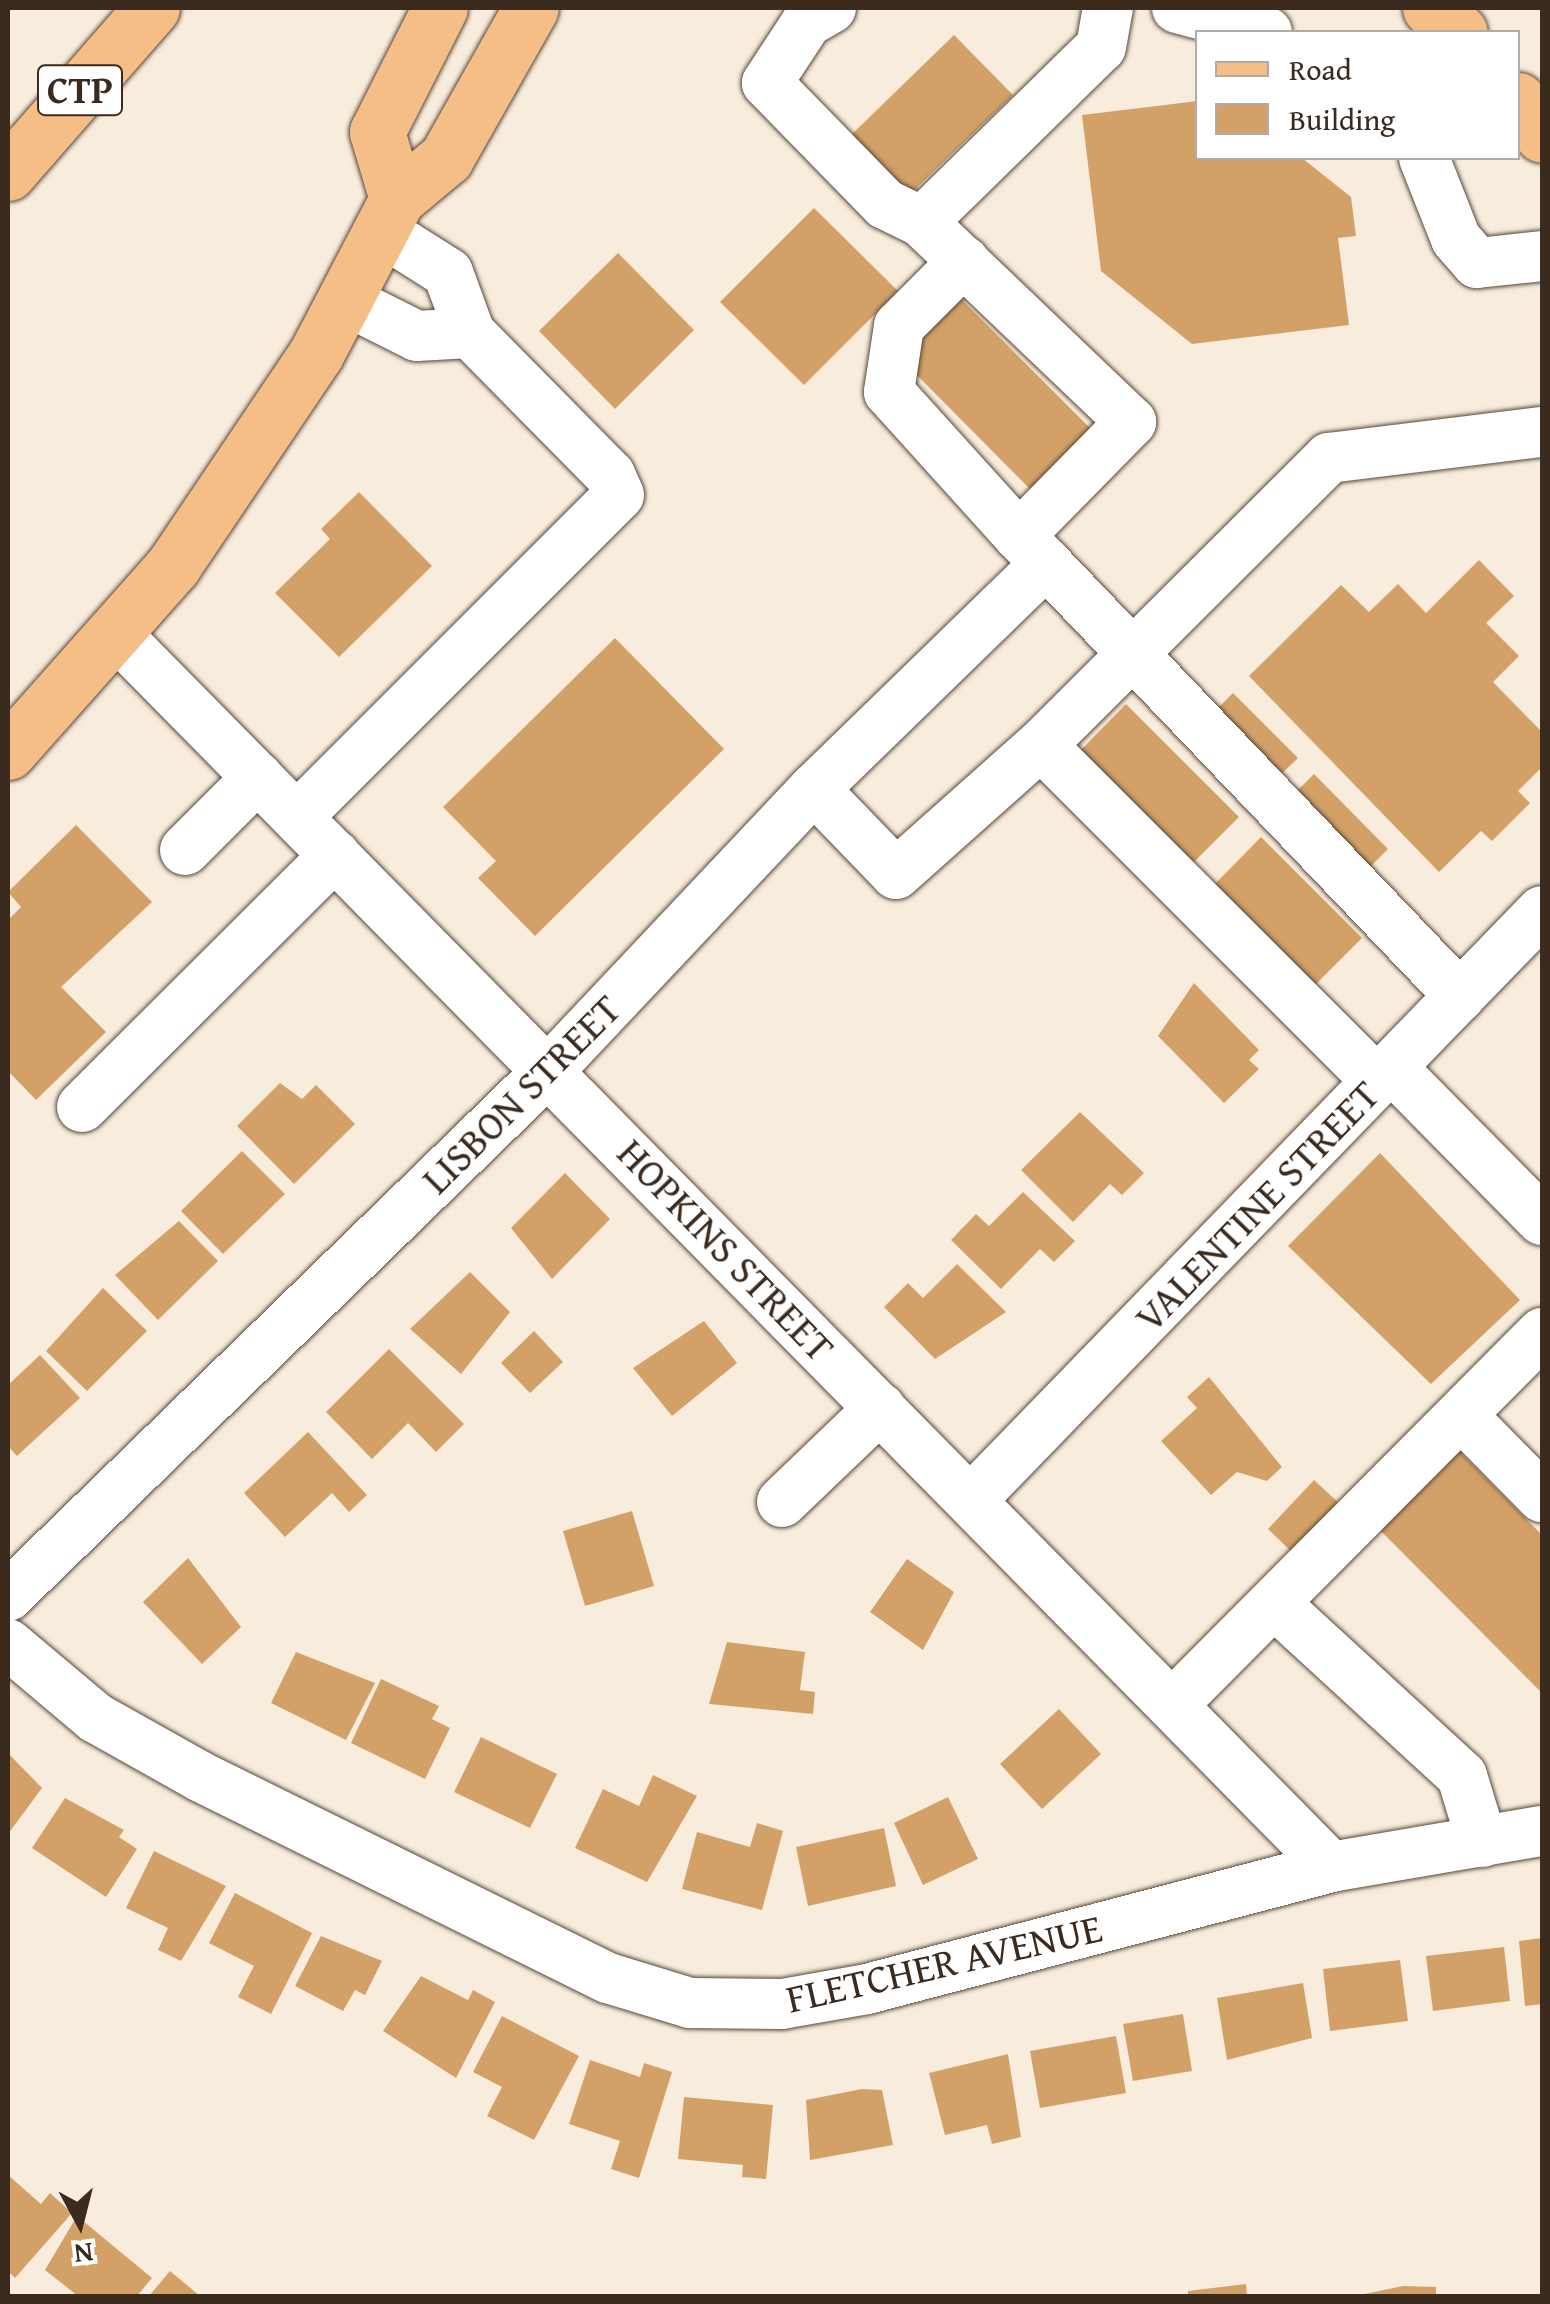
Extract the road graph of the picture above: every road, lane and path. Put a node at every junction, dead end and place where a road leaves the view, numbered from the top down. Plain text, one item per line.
1 (152, 8) edge
2 (440, 8) edge
3 (530, 8) edge
4 (832, 8) edge
5 (1108, 8) edge
6 (1177, 8) edge
7 (1430, 8) edge
8 (1260, 30) edge
9 (1458, 30) edge
10 (1520, 103) edge
11 (1542, 135) edge
12 (1425, 160) edge
13 (8, 174) edge
14 (388, 214) junction
15 (922, 222) junction
16 (1542, 256) edge
17 (964, 261) junction
18 (345, 300) junction
19 (470, 333) junction
20 (1542, 432) edge
21 (1030, 561) junction
22 (118, 636) junction
23 (1127, 653) junction
24 (1040, 745) junction
25 (8, 752) edge
26 (258, 777) junction
27 (814, 789) junction
28 (297, 817) junction
29 (185, 850) dead end
30 (335, 855) junction
31 (1542, 911) edge
32 (1460, 996) junction
33 (549, 1070) junction
34 (1384, 1074) junction
35 (82, 1107) dead end
36 (1542, 1220) edge
37 (1542, 1333) edge
38 (880, 1408) junction
39 (1465, 1419) junction
40 (1542, 1497) edge
41 (971, 1500) junction
42 (782, 1502) dead end
43 (8, 1596) edge
44 (1275, 1604) junction
45 (8, 1644) edge
46 (1172, 1705) junction
47 (1542, 1831) edge
48 (1482, 1842) junction
49 (1331, 1867) junction

1 - 13 main road, CTP
2 - 14 main road
3 - 14 main road
4 - 15 street
5 - 15 street
6 - 8 street
7 - 9 main road
10 - 11 main road
12 - 16 street
14 - 18 main road
14 - 19 street
15 - 17 street
17 - 21 street
17 - 21 street, LISBON STREET
18 - 19 street
18 - 22 main road
19 - 28 street
20 - 23 street
21 - 23 street
21 - 27 street, LISBON STREET
22 - 25 main road
22 - 26 street, HOPKINS STREET
23 - 24 street
23 - 32 street
24 - 27 street
24 - 34 street
26 - 28 street, HOPKINS STREET
26 - 29 street
27 - 33 street, LISBON STREET
28 - 30 street, HOPKINS STREET
30 - 33 street, HOPKINS STREET
30 - 35 street
31 - 32 street, VALENTINE STREET
32 - 34 street, VALENTINE STREET
33 - 38 street, HOPKINS STREET
33 - 43 street, LISBON STREET
34 - 36 street
34 - 41 street, VALENTINE STREET
37 - 39 street
38 - 41 street, HOPKINS STREET
38 - 42 street
39 - 40 street
39 - 44 street
41 - 46 street, HOPKINS STREET
44 - 46 street
44 - 48 street
45 - 49 street, FLETCHER AVENUE
46 - 49 street, HOPKINS STREET
47 - 48 street, FLETCHER AVENUE
48 - 49 street, FLETCHER AVENUE

